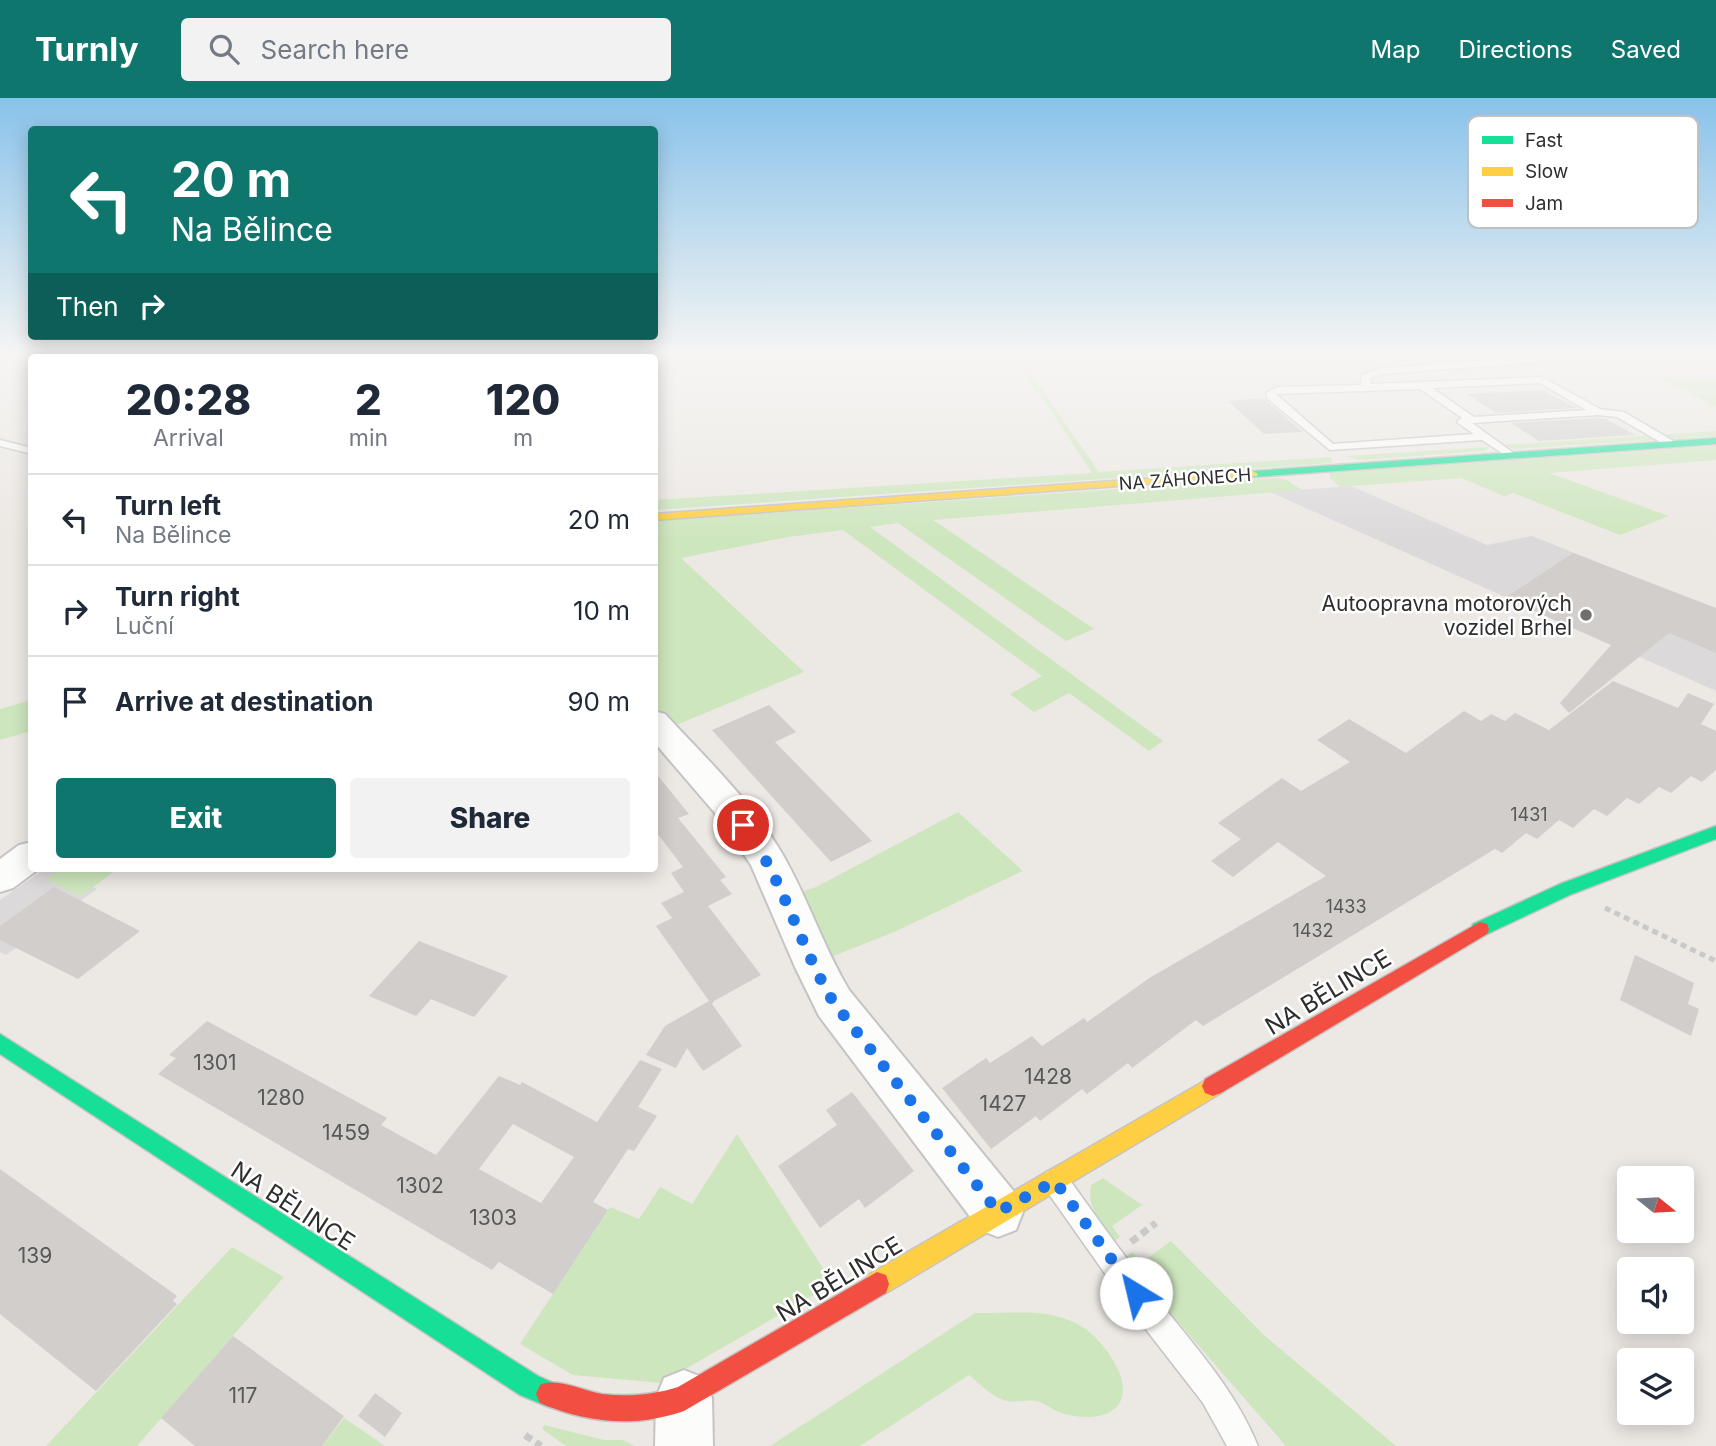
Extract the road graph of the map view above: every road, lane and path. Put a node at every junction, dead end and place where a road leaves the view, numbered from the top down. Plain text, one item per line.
1 (1294, 416) edge
2 (1466, 416) edge
3 (1527, 416) edge
4 (1622, 416) edge
5 (1470, 419) junction
6 (1483, 437) junction
7 (1716, 441) edge
8 (0, 443) edge
9 (1671, 444) junction
10 (1330, 447) junction
11 (28, 450) edge
12 (1511, 456) junction
13 (1353, 467) junction
14 (658, 517) edge
15 (658, 726) edge
16 (1716, 832) edge
17 (28, 858) edge
18 (0, 878) edge
19 (1566, 889) junction
20 (1716, 961) edge
21 (0, 1043) edge
22 (1055, 1181) junction
23 (998, 1212) junction
24 (684, 1422) edge
25 (1243, 1446) edge

1 - 10 lane
2 - 5 lane
3 - 5 lane
4 - 9 lane
5 - 6 lane
6 - 10 lane
6 - 12 lane
7 - 9 street, NA ZÁHONECH
8 - 11 lane
9 - 12 street, NA ZÁHONECH
10 - 13 lane
12 - 13 street, NA ZÁHONECH
13 - 14 street, NA ZÁHONECH
15 - 23 street
16 - 19 street, NA BĚLINCE
17 - 18 street
19 - 20 path
19 - 22 street, NA BĚLINCE
21 - 24 street, NA BĚLINCE
22 - 23 street, NA BĚLINCE
22 - 25 lane
23 - 24 street, NA BĚLINCE

